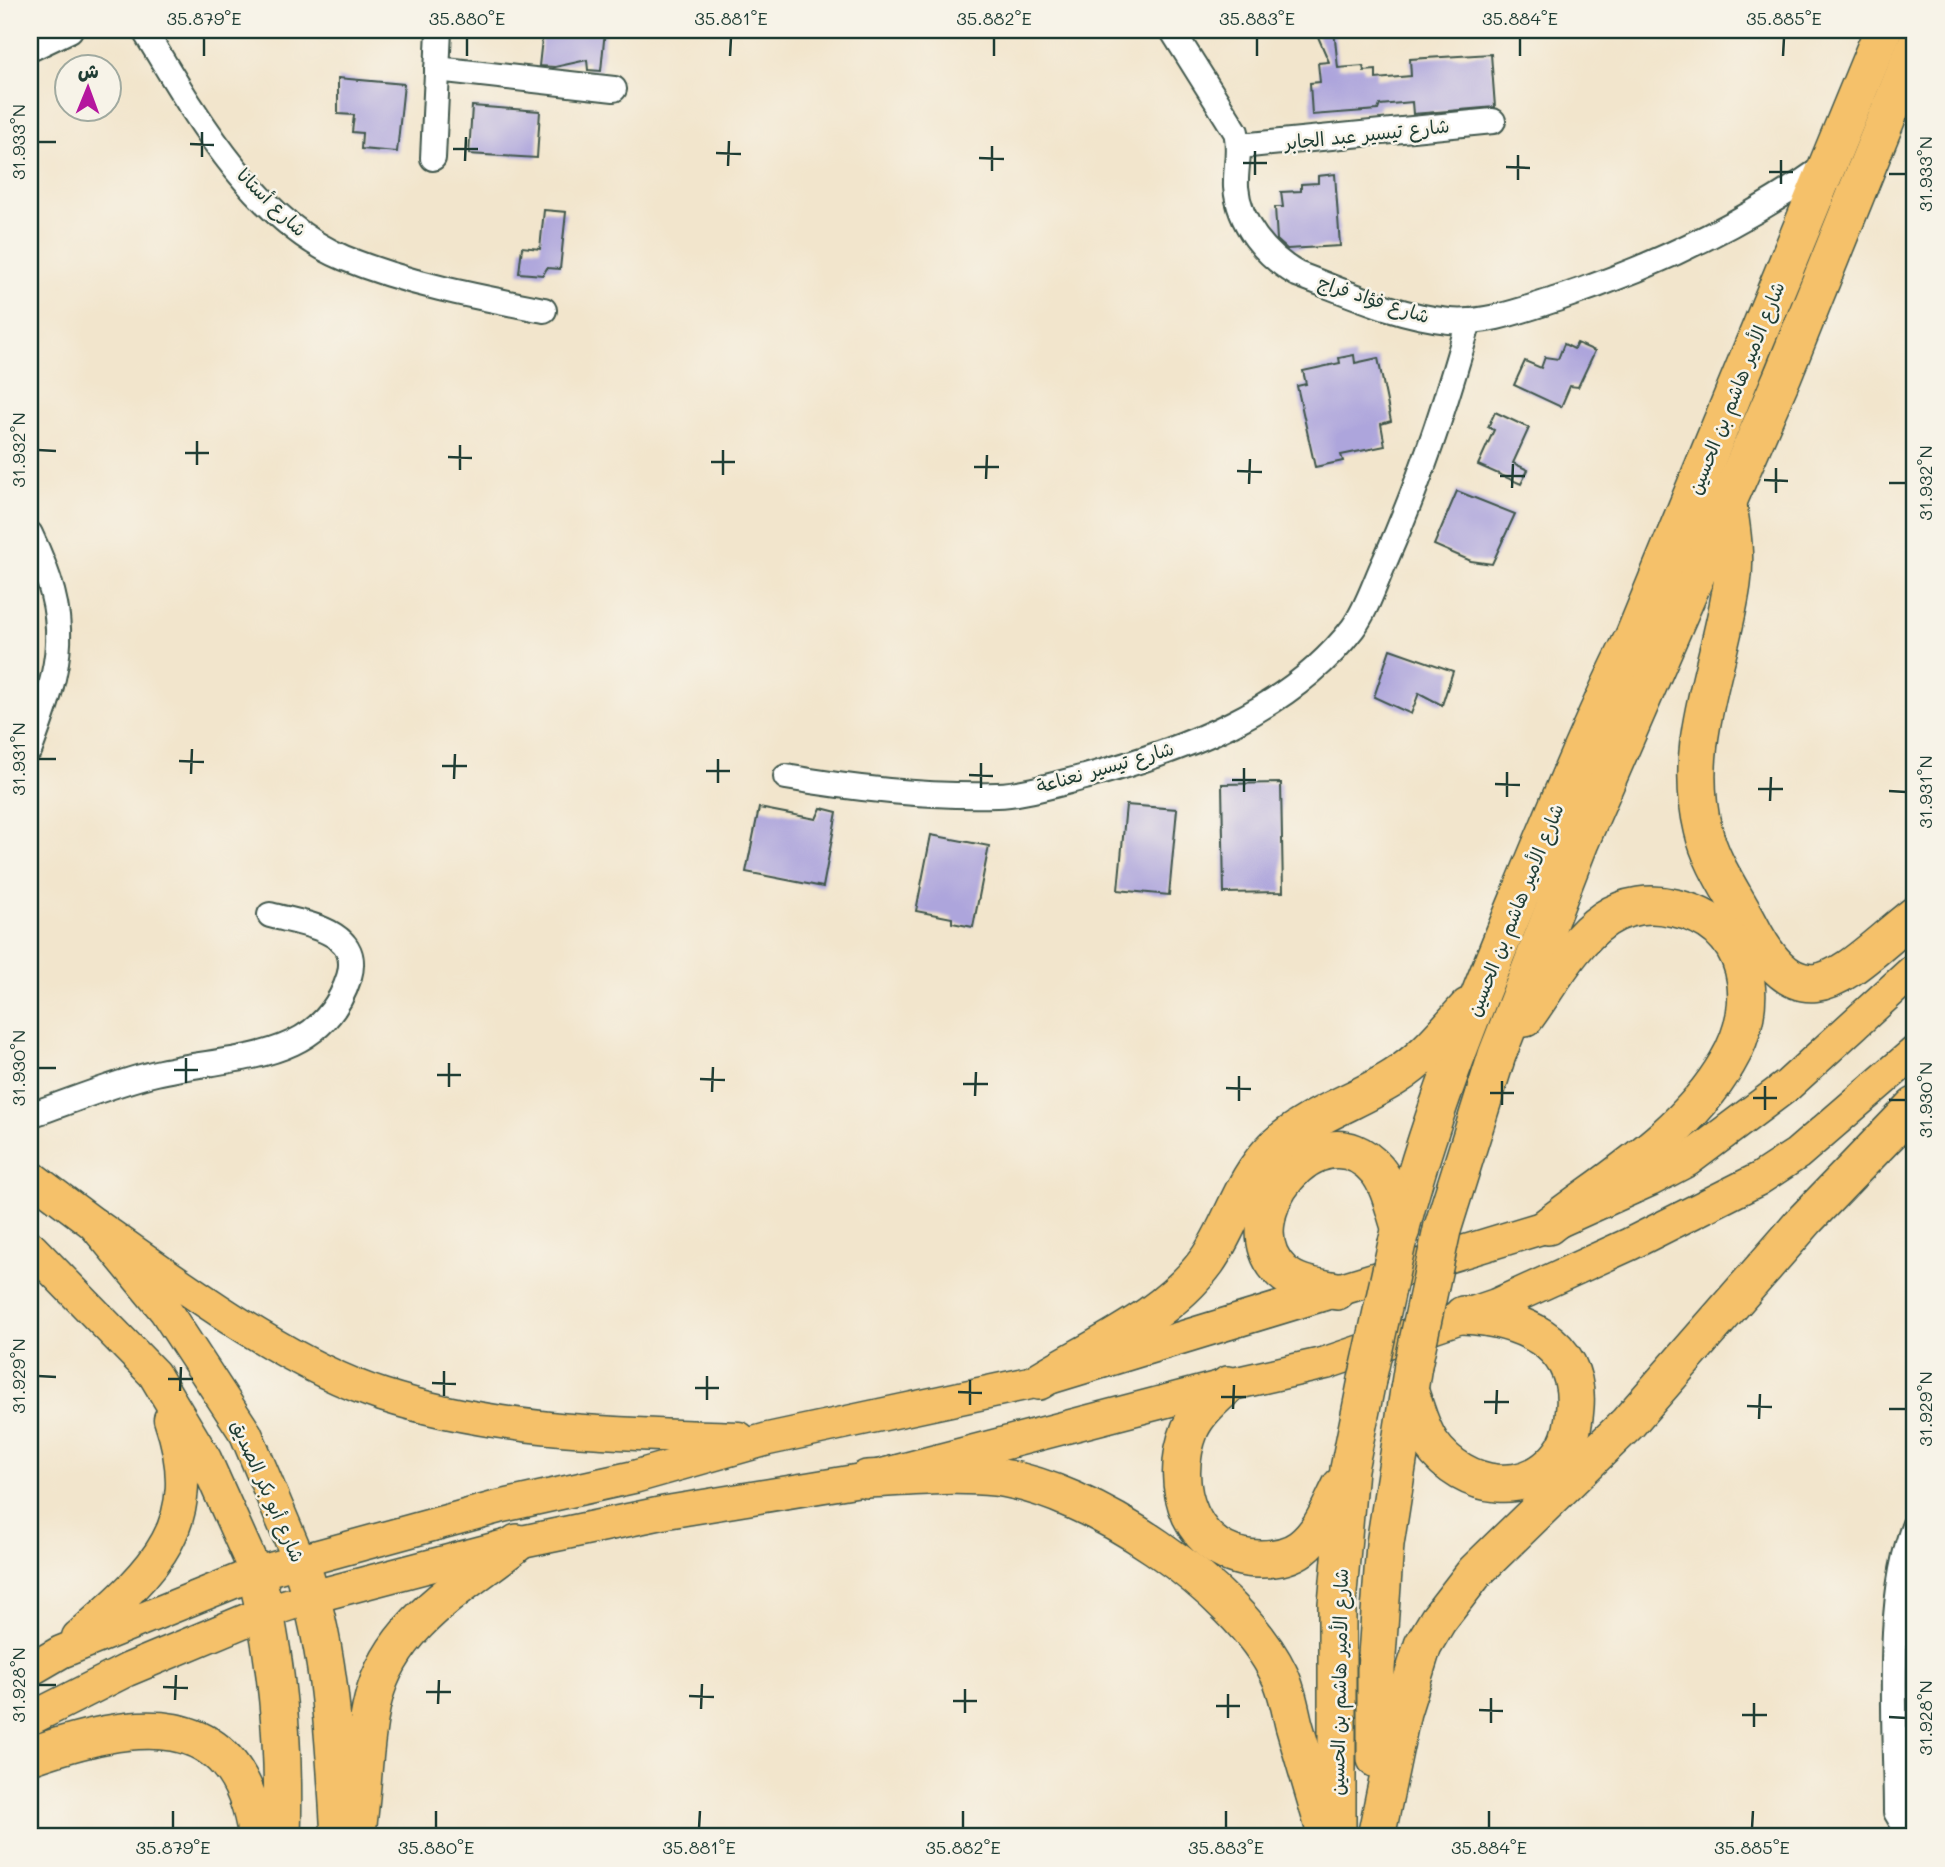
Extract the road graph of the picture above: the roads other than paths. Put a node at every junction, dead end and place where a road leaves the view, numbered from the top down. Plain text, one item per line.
1 (71, 30) edge
2 (144, 30) edge
3 (439, 30) edge
4 (1172, 30) edge
5 (1883, 30) edge
6 (1915, 48) edge
7 (30, 49) edge
8 (437, 69) junction
9 (614, 89) dead end
10 (1493, 121) dead end
11 (1240, 146) junction
12 (433, 158) dead end
13 (1828, 164) junction
14 (1759, 209) junction
15 (1795, 244) junction
16 (544, 310) dead end
17 (1469, 321) junction
18 (1728, 502) junction
19 (30, 534) edge
20 (30, 749) edge
21 (786, 777) dead end
22 (270, 915) dead end
23 (1915, 915) edge
24 (1915, 969) edge
25 (1480, 994) junction
26 (1915, 1052) edge
27 (1497, 1055) junction
28 (1915, 1106) edge
29 (30, 1115) edge
30 (30, 1176) edge
31 (94, 1224) junction
32 (1548, 1226) junction
33 (1399, 1236) junction
34 (30, 1247) edge
35 (1337, 1291) junction
36 (1463, 1315) junction
37 (154, 1374) junction
38 (1411, 1378) junction
39 (1039, 1381) junction
40 (1228, 1385) junction
41 (768, 1439) junction
42 (1349, 1469) junction
43 (867, 1479) junction
44 (1915, 1524) edge
45 (517, 1543) junction
46 (300, 1562) junction
47 (256, 1573) junction
48 (312, 1597) junction
49 (266, 1612) junction
50 (61, 1652) junction
51 (30, 1670) edge
52 (30, 1719) edge
53 (30, 1756) edge
54 (1915, 1835) edge
55 (257, 1837) edge
56 (282, 1837) edge
57 (340, 1837) edge
58 (356, 1837) edge
59 (1327, 1837) edge
60 (1337, 1837) edge
61 (1376, 1837) edge

1 - 7 street
2 - 16 street, شارع أستانا
3 - 8 street
4 - 11 street, شارع فؤاد فراج
5 - 13 highway, شارع الأمير هاشم بن الحسين
6 - 18 highway, شارع الأمير هاشم بن الحسين
8 - 9 street
8 - 12 street
10 - 11 street, شارع تيسير عبد الجابر
11 - 17 street, شارع فؤاد فراج
13 - 14 street, شارع فؤاد فراج
13 - 15 highway, شارع الأمير هاشم بن الحسين
14 - 15 street
14 - 17 street, شارع فؤاد فراج
15 - 25 highway, شارع الأمير هاشم بن الحسين
17 - 21 street, شارع تيسير نعناعة
18 - 23 highway
18 - 27 highway, شارع الأمير هاشم بن الحسين
19 - 20 street
22 - 29 street
24 - 32 main road
25 - 33 highway, شارع الأمير هاشم بن الحسين
25 - 39 highway
26 - 36 main road
27 - 32 highway
27 - 38 highway, شارع الأمير هاشم بن الحسين, bridge
28 - 61 highway
30 - 31 main road, شارع أبو بكر الصديق
31 - 41 main road
31 - 46 main road, شارع أبو بكر الصديق
32 - 35 main road
33 - 35 highway
33 - 42 highway, شارع الأمير هاشم بن الحسين, bridge
34 - 37 main road
35 - 39 main road
36 - 38 highway
36 - 40 main road
37 - 47 main road
37 - 50 main road
38 - 61 highway, شارع الأمير هاشم بن الحسين
39 - 41 main road
40 - 42 highway
40 - 43 main road
41 - 46 main road
42 - 60 highway, شارع الأمير هاشم بن الحسين
43 - 45 main road
43 - 59 highway
44 - 54 street
45 - 48 main road
45 - 58 highway
46 - 47 main road
46 - 48 highway, شارع أبو بكر الصديق
47 - 49 highway
47 - 50 main road
48 - 49 main road
48 - 57 highway, شارع أبو بكر الصديق
49 - 52 main road
49 - 56 highway
50 - 51 main road
53 - 55 highway

